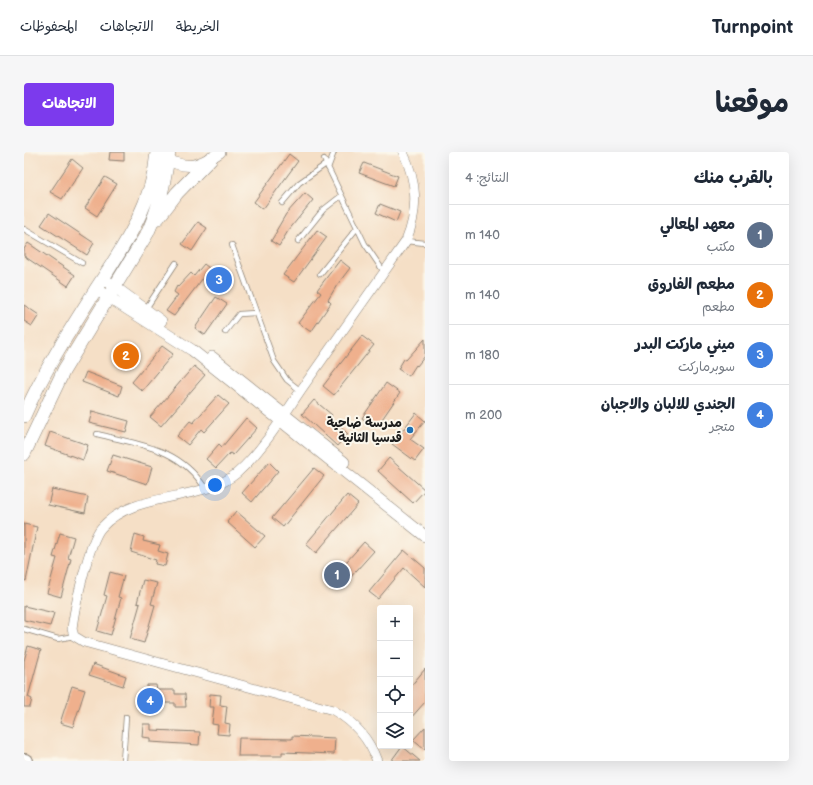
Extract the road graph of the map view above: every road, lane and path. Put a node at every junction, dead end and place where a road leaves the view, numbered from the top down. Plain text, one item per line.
1 (334, 152) edge
2 (403, 152) edge
3 (214, 154) edge
4 (163, 155) edge
5 (326, 164) junction
6 (341, 196) junction
7 (282, 204) dead end
8 (356, 228) junction
9 (24, 229) edge
10 (148, 232) junction
11 (298, 241) dead end
12 (406, 241) junction
13 (425, 243) edge
14 (232, 245) dead end
15 (82, 263) dead end
16 (176, 263) dead end
17 (384, 272) junction
18 (320, 274) dead end
19 (100, 284) junction
20 (112, 292) junction
21 (143, 313) junction
22 (256, 313) junction
23 (225, 332) dead end
24 (301, 391) junction
25 (24, 416) edge
26 (283, 419) junction
27 (96, 434) dead end
28 (24, 454) edge
29 (205, 488) junction
30 (425, 529) edge
31 (425, 536) edge
32 (24, 629) edge
33 (74, 636) junction
34 (126, 717) dead end
35 (123, 761) edge
36 (378, 761) edge

1 - 5 lane
2 - 12 street
3 - 4 street
3 - 10 main road
4 - 10 main road
4 - 19 main road
5 - 6 lane
5 - 7 lane
6 - 8 lane
6 - 11 lane
8 - 17 lane
8 - 18 lane
9 - 15 lane
10 - 20 main road
12 - 13 lane
12 - 17 street
14 - 22 lane
16 - 21 lane
17 - 24 street
19 - 20 street
19 - 25 main road
20 - 21 street
20 - 28 main road
21 - 26 street
22 - 23 lane
22 - 24 lane
24 - 26 street
26 - 29 street
26 - 30 street
26 - 31 street
27 - 29 lane
29 - 33 street
32 - 33 lane
33 - 36 street
34 - 35 lane

